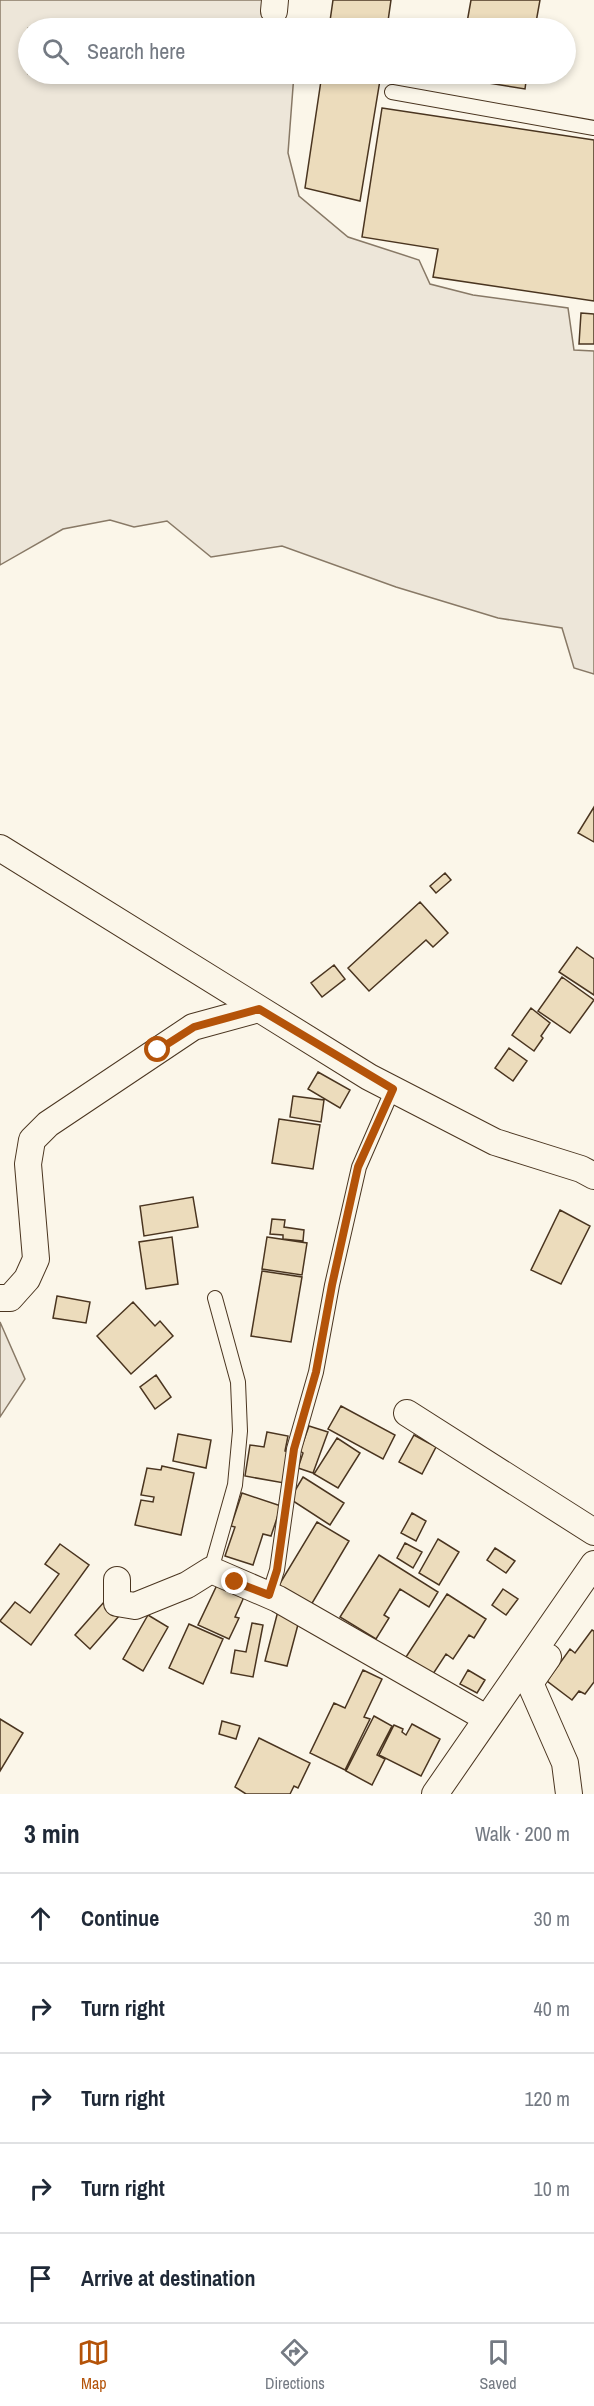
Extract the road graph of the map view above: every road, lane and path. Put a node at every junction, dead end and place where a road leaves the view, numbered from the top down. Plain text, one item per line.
1 (392, 92) dead end
2 (594, 128) edge
3 (0, 848) edge
4 (259, 1009) junction
5 (393, 1089) junction
6 (594, 1176) edge
7 (0, 1298) edge
8 (215, 1298) dead end
9 (407, 1413) dead end
10 (594, 1532) edge
11 (211, 1570) junction
12 (589, 1570) edge
13 (117, 1580) dead end
14 (269, 1595) junction
15 (486, 1718) junction
16 (435, 1794) edge
17 (569, 1794) edge

1 - 2 lane
3 - 4 street
4 - 5 street
4 - 7 street
5 - 6 street
5 - 14 lane
8 - 11 lane
9 - 10 street
11 - 13 street
11 - 14 street
12 - 15 street
12 - 17 street
14 - 15 street
15 - 16 street

